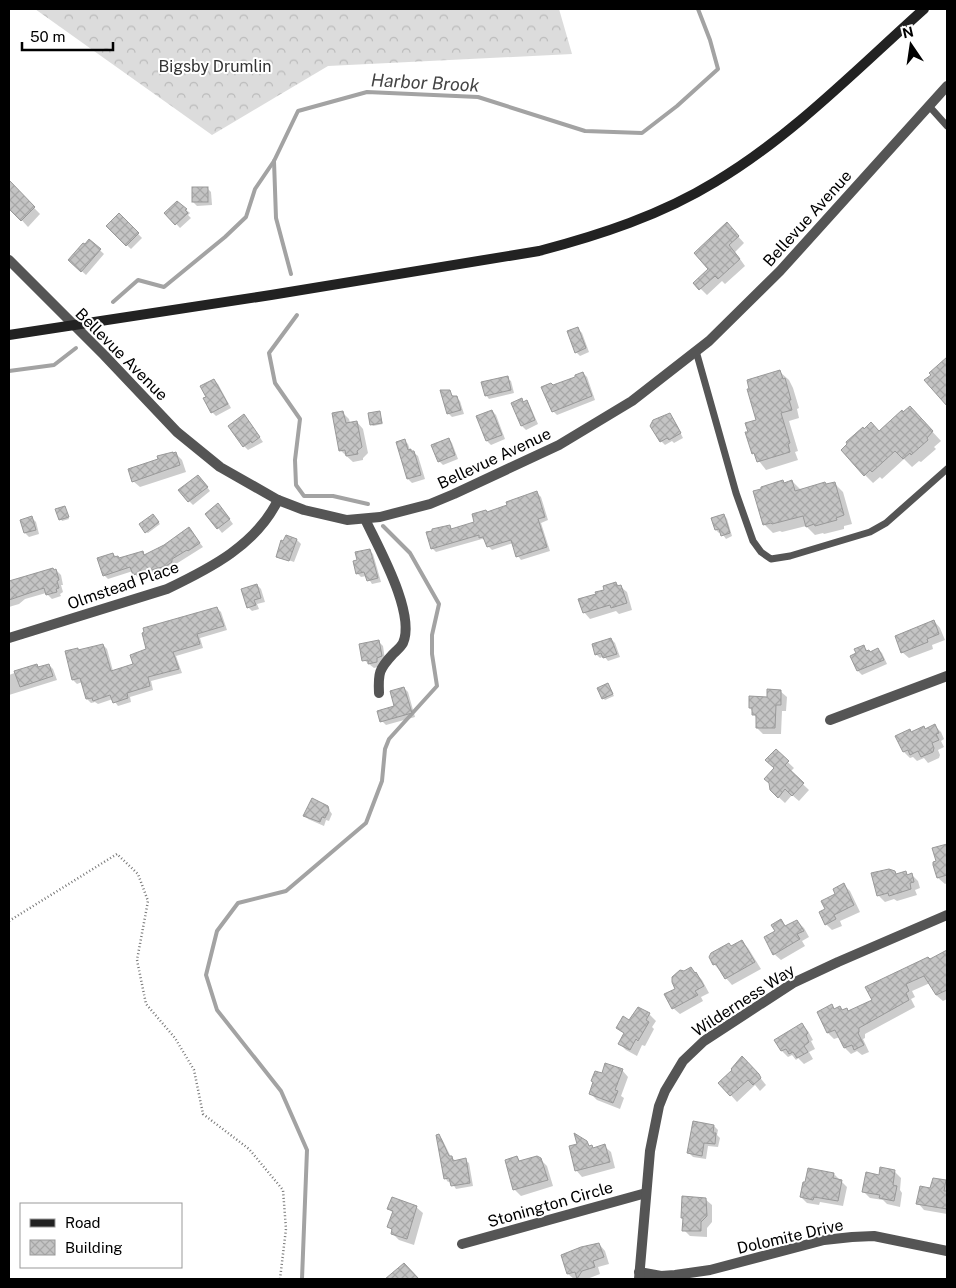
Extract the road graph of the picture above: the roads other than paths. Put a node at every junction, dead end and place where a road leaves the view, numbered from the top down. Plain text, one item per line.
1 (924, 9) edge
2 (947, 86) edge
3 (928, 106) junction
4 (947, 126) edge
5 (9, 260) edge
6 (73, 326) junction
7 (9, 335) edge
8 (696, 351) junction
9 (947, 470) edge
10 (278, 500) junction
11 (365, 519) junction
12 (9, 638) edge
13 (947, 676) edge
14 (379, 692) dead end
15 (830, 720) dead end
16 (947, 915) edge
17 (646, 1193) junction
18 (462, 1244) dead end
19 (947, 1251) edge
20 (639, 1276) edge

1 - 6 main road
2 - 3 street, Bellevue Avenue
3 - 4 lane
3 - 8 street, Bellevue Avenue
5 - 6 street, Bellevue Avenue
6 - 7 main road
6 - 10 street, Bellevue Avenue
8 - 9 lane
8 - 11 street, Bellevue Avenue
10 - 11 street, Bellevue Avenue
10 - 12 street, Olmstead Place
11 - 14 street
13 - 15 street
16 - 17 street, Wilderness Way
17 - 18 street, Stonington Circle
17 - 20 street, Wilderness Way
19 - 20 street, Dolomite Drive

